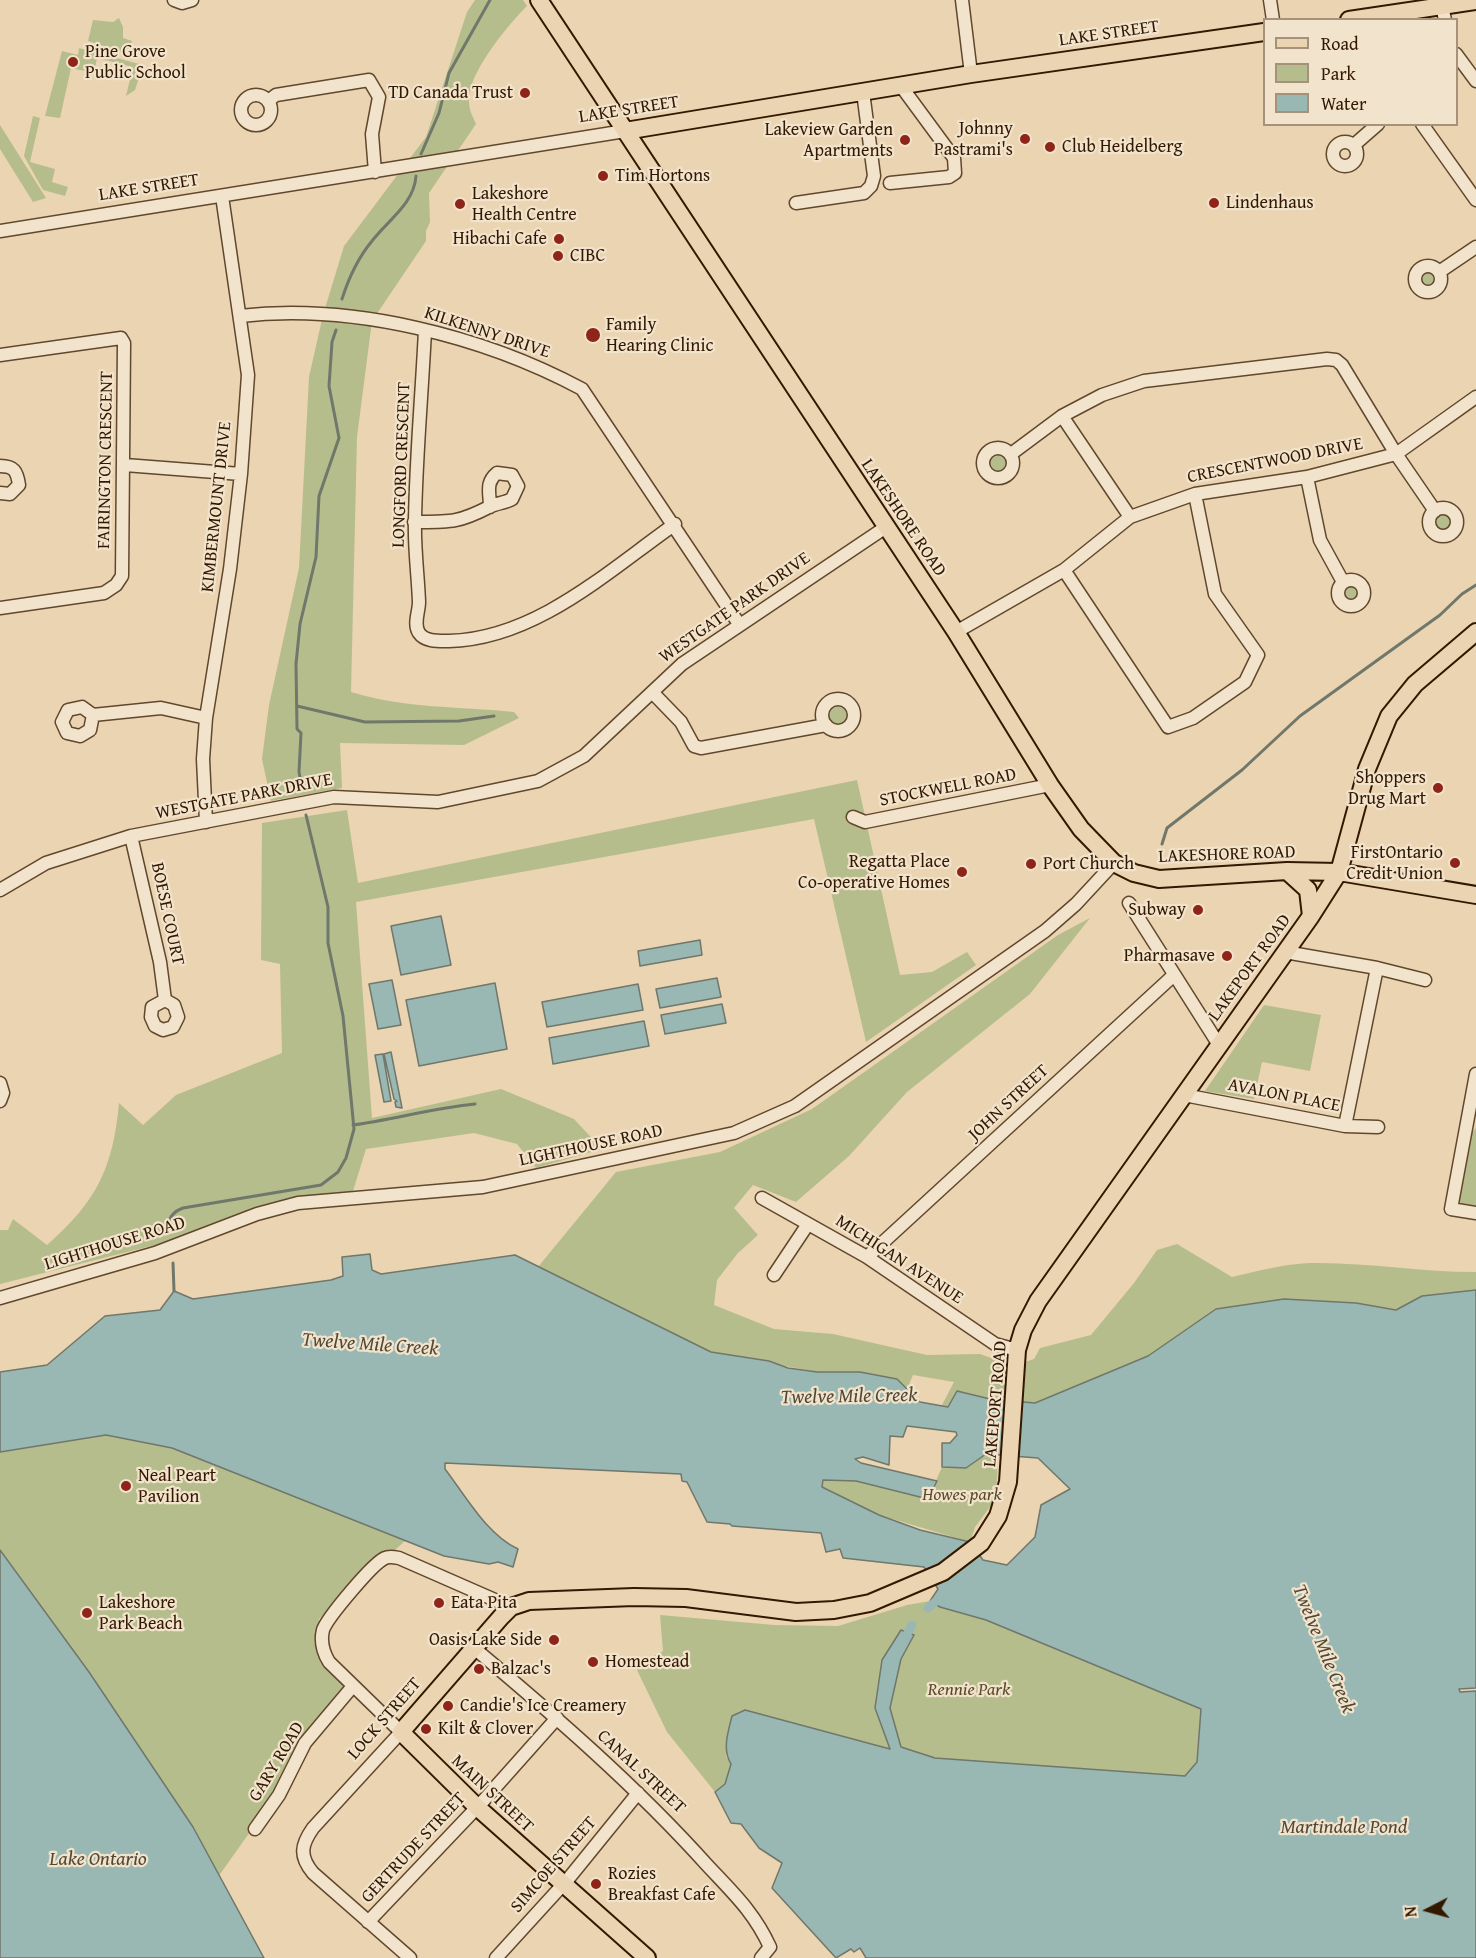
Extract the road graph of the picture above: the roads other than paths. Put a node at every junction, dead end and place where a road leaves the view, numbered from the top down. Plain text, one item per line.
1 (174, 0) edge
2 (192, 0) edge
3 (539, 0) edge
4 (962, 0) edge
5 (1270, 0) edge
6 (1476, 1) edge
7 (1444, 13) edge
8 (1273, 18) edge
9 (1374, 18) edge
10 (1263, 32) edge
11 (1458, 57) edge
12 (971, 74) junction
13 (1476, 81) edge
14 (901, 86) junction
15 (863, 92) junction
16 (268, 101) dead end
17 (1376, 126) edge
18 (1423, 126) edge
19 (625, 130) junction
20 (1354, 145) dead end
21 (375, 172) junction
22 (890, 183) dead end
23 (222, 196) junction
24 (1476, 200) edge
25 (796, 203) dead end
26 (0, 231) edge
27 (1476, 247) edge
28 (1439, 272) dead end
29 (240, 316) junction
30 (425, 330) junction
31 (0, 355) edge
32 (1476, 397) edge
33 (1062, 416) junction
34 (1011, 454) dead end
35 (1396, 454) junction
36 (0, 463) edge
37 (125, 465) junction
38 (241, 474) junction
39 (1307, 477) junction
40 (0, 493) edge
41 (1194, 494) junction
42 (490, 507) dead end
43 (1435, 511) dead end
44 (1130, 517) junction
45 (414, 522) junction
46 (675, 524) junction
47 (886, 527) junction
48 (1064, 570) junction
49 (1343, 582) dead end
50 (0, 608) edge
51 (739, 624) junction
52 (956, 632) junction
53 (1476, 632) edge
54 (652, 692) junction
55 (93, 715) dead end
56 (206, 718) junction
57 (826, 725) dead end
58 (1050, 785) junction
59 (853, 817) dead end
60 (206, 822) junction
61 (131, 836) junction
62 (1114, 862) junction
63 (1287, 871) junction
64 (1338, 872) junction
65 (0, 890) edge
66 (1476, 895) edge
67 (1130, 903) dead end
68 (1311, 916) junction
69 (1285, 952) junction
70 (1377, 968) junction
71 (1174, 975) junction
72 (1425, 980) dead end
73 (165, 1000) dead end
74 (1219, 1045) junction
75 (1476, 1074) edge
76 (0, 1083) edge
77 (1184, 1095) junction
78 (0, 1101) edge
79 (1473, 1112) edge
80 (1345, 1126) junction
81 (1378, 1127) dead end
82 (762, 1198) dead end
83 (1476, 1213) edge
84 (808, 1224) junction
85 (867, 1257) junction
86 (774, 1275) dead end
87 (0, 1298) edge
88 (1017, 1350) junction
89 (511, 1607) junction
90 (474, 1648) junction
91 (353, 1686) junction
92 (557, 1718) junction
93 (400, 1732) junction
94 (638, 1793) junction
95 (477, 1807) junction
96 (255, 1829) dead end
97 (562, 1885) junction
98 (368, 1922) junction
99 (410, 1958) edge
100 (495, 1958) edge
101 (647, 1958) edge
102 (761, 1958) edge

1 - 2 street
3 - 19 main road, LAKESHORE ROAD
4 - 12 street
5 - 8 street
6 - 7 main road
7 - 9 main road
10 - 12 main road, LAKE STREET
11 - 13 street
12 - 14 main road, LAKE STREET
14 - 15 main road, LAKE STREET
14 - 22 street
15 - 19 main road, LAKE STREET
15 - 25 street
16 - 21 street
17 - 20 street
18 - 24 street
19 - 21 street, LAKE STREET
19 - 47 main road, LAKESHORE ROAD
21 - 23 street, LAKE STREET
23 - 26 street, LAKE STREET
23 - 29 street, KIMBERMOUNT DRIVE
27 - 28 street
29 - 30 street, KILKENNY DRIVE
29 - 38 street, KIMBERMOUNT DRIVE
30 - 45 street, LONGFORD CRESCENT
30 - 46 street, KILKENNY DRIVE
31 - 37 street, FAIRINGTON CRESCENT
32 - 35 street, CRESCENTWOOD DRIVE
33 - 34 street
33 - 35 street
33 - 44 street
35 - 39 street, CRESCENTWOOD DRIVE
35 - 43 street
36 - 40 street
37 - 38 street
37 - 50 street, FAIRINGTON CRESCENT
38 - 56 street, KIMBERMOUNT DRIVE
39 - 41 street, CRESCENTWOOD DRIVE
39 - 49 street
41 - 44 street, CRESCENTWOOD DRIVE
41 - 48 street
42 - 45 street
44 - 48 street, CRESCENTWOOD DRIVE
45 - 46 street, LONGFORD CRESCENT
46 - 51 street, KILKENNY DRIVE
47 - 51 street, WESTGATE PARK DRIVE
47 - 52 main road, LAKESHORE ROAD
48 - 52 street, CRESCENTWOOD DRIVE
51 - 54 street, WESTGATE PARK DRIVE
52 - 58 main road, LAKESHORE ROAD
53 - 64 main road, LAKEPORT ROAD
54 - 57 street
54 - 60 street, WESTGATE PARK DRIVE
55 - 56 street
56 - 60 street, KIMBERMOUNT DRIVE
58 - 59 street, STOCKWELL ROAD
58 - 62 main road, LAKESHORE ROAD
60 - 61 street, WESTGATE PARK DRIVE
61 - 65 street, WESTGATE PARK DRIVE
61 - 73 street, BOESE COURT
62 - 63 main road, LAKESHORE ROAD
62 - 87 street, LIGHTHOUSE ROAD
63 - 64 main road, LAKESHORE ROAD
63 - 68 main road
64 - 66 main road, LAKESHORE ROAD
64 - 68 main road, LAKEPORT ROAD
67 - 71 street
68 - 69 main road, LAKEPORT ROAD
69 - 70 street
69 - 74 main road, LAKEPORT ROAD
70 - 72 street
70 - 80 street
71 - 74 street
71 - 85 street, JOHN STREET
74 - 77 main road, LAKEPORT ROAD
75 - 79 street
76 - 78 street
77 - 80 street, AVALON PLACE
77 - 88 main road, LAKEPORT ROAD
79 - 83 street
80 - 81 street, AVALON PLACE
82 - 84 street, MICHIGAN AVENUE
84 - 85 street, MICHIGAN AVENUE
84 - 86 street
85 - 88 street, MICHIGAN AVENUE
88 - 89 main road, LAKEPORT ROAD
89 - 90 main road, LOCK STREET
89 - 91 street, MAIN STREET
90 - 92 street, CANAL STREET
90 - 93 main road, LOCK STREET
91 - 93 street, MAIN STREET
91 - 96 street, GARY ROAD
92 - 94 street, CANAL STREET
92 - 95 street, GERTRUDE STREET
93 - 95 main road, MAIN STREET
93 - 98 street, LOCK STREET
94 - 97 street, SIMCOE STREET
94 - 102 street, CANAL STREET
95 - 97 main road, MAIN STREET
95 - 98 street, GERTRUDE STREET
97 - 100 street, SIMCOE STREET
97 - 101 main road, MAIN STREET
98 - 99 street

